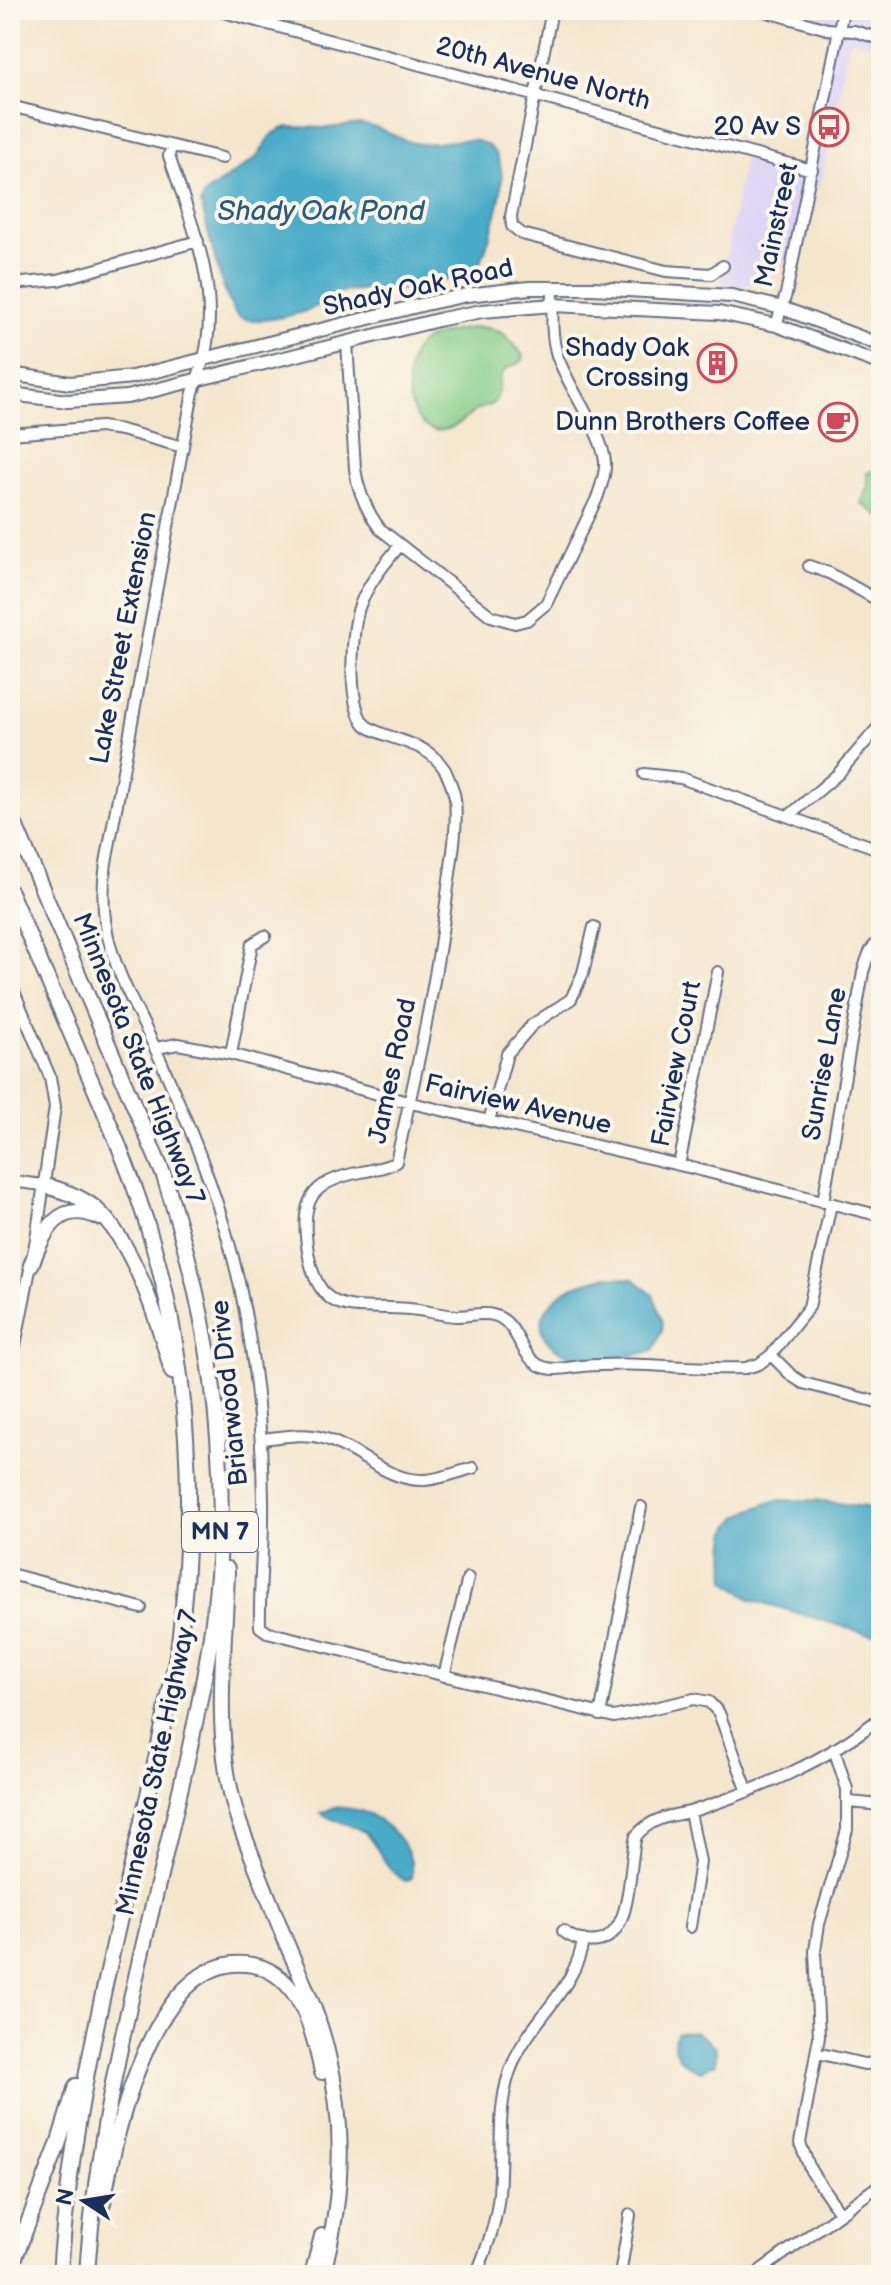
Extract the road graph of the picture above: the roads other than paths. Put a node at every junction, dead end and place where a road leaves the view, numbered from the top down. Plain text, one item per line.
1 (216, 10) edge
2 (552, 10) edge
3 (761, 10) edge
4 (843, 10) edge
5 (263, 16) edge
6 (839, 29) junction
7 (881, 39) edge
8 (535, 96) junction
9 (10, 106) edge
10 (171, 146) junction
11 (222, 158) dead end
12 (812, 170) junction
13 (198, 241) junction
14 (723, 266) dead end
15 (10, 284) edge
16 (553, 287) junction
17 (553, 305) junction
18 (782, 308) junction
19 (776, 325) junction
20 (347, 343) junction
21 (881, 345) edge
22 (202, 360) junction
23 (881, 364) edge
24 (10, 374) edge
25 (196, 381) junction
26 (10, 394) edge
27 (10, 434) edge
28 (183, 447) junction
29 (400, 545) junction
30 (809, 566) dead end
31 (881, 602) edge
32 (881, 724) edge
33 (644, 774) dead end
34 (10, 813) edge
35 (790, 815) junction
36 (881, 850) edge
37 (10, 892) edge
38 (102, 905) joint
39 (594, 927) dead end
40 (265, 936) dead end
41 (881, 940) edge
42 (718, 972) dead end
43 (10, 982) edge
44 (156, 1048) junction
45 (231, 1054) junction
46 (411, 1103) junction
47 (489, 1121) junction
48 (679, 1165) junction
49 (10, 1181) edge
50 (43, 1185) junction
51 (827, 1203) junction
52 (881, 1216) edge
53 (109, 1224) junction
54 (31, 1265) junction
55 (771, 1355) junction
56 (11, 1365) edge
57 (881, 1403) edge
58 (262, 1439) junction
59 (220, 1455) junction
60 (188, 1456) junction
61 (473, 1468) dead end
62 (641, 1507) dead end
63 (10, 1574) edge
64 (468, 1578) dead end
65 (141, 1608) dead end
66 (444, 1676) junction
67 (600, 1715) junction
68 (881, 1717) edge
69 (834, 1749) junction
70 (748, 1792) junction
71 (849, 1802) junction
72 (881, 1805) edge
73 (690, 1812) junction
74 (690, 1927) dead end
75 (563, 1931) dead end
76 (583, 1940) junction
77 (111, 1954) junction
78 (817, 2053) junction
79 (881, 2063) edge
80 (881, 2184) edge
81 (840, 2213) junction
82 (630, 2215) dead end
83 (10, 2270) edge
84 (761, 2270) dead end
85 (60, 2275) edge
86 (89, 2275) edge
87 (312, 2275) edge
88 (322, 2275) edge
89 (476, 2275) edge
90 (620, 2275) edge

1 - 5 street, 20th Avenue North
2 - 8 street
3 - 6 street
4 - 6 street, Mainstreet
5 - 8 street, 20th Avenue North
6 - 7 street
6 - 12 street, Mainstreet
8 - 12 street, 20th Avenue North
8 - 14 street
9 - 10 street
10 - 11 street
10 - 13 street, Lake Street Extension
12 - 18 street, Mainstreet
13 - 15 street
13 - 22 street, Lake Street Extension
16 - 17 street
16 - 18 main road, Shady Oak Road
16 - 22 main road, Shady Oak Road
17 - 19 main road, Shady Oak Road
17 - 20 main road, Shady Oak Road
17 - 29 street
18 - 19 street, Mainstreet
18 - 21 main road, Shady Oak Road
19 - 23 main road, Shady Oak Road
20 - 25 main road, Shady Oak Road
20 - 29 street
22 - 24 main road, Shady Oak Road
22 - 25 street, Lake Street Extension
25 - 26 main road, Shady Oak Road
25 - 28 street, Lake Street Extension
27 - 28 street
28 - 38 street, Lake Street Extension
29 - 46 street, James Road
30 - 31 street
32 - 35 street
33 - 35 street
34 - 59 highway, Minnesota State Highway 7 / MN 7
35 - 36 street
37 - 60 highway, Minnesota State Highway 7 / MN 7
38 - 44 street, Briarwood Drive
39 - 47 street
40 - 45 street
41 - 51 street, Sunrise Lane
42 - 48 street, Fairview Court
43 - 50 street
44 - 45 street, Fairview Avenue
44 - 58 street, Briarwood Drive
45 - 46 street, Fairview Avenue
46 - 47 street, Fairview Avenue
46 - 55 street, James Road
47 - 48 street, Fairview Avenue
48 - 51 street, Fairview Avenue
49 - 50 street
50 - 53 highway
50 - 54 street
51 - 52 street, Fairview Avenue
51 - 55 street, Sunrise Lane
53 - 54 highway
53 - 60 highway
54 - 56 street
55 - 57 street
58 - 61 street
58 - 66 street, Briarwood Drive
59 - 86 highway, Minnesota State Highway 7 / MN 7
59 - 88 highway
60 - 77 highway, Minnesota State Highway 7 / MN 7
62 - 67 street
63 - 65 street
64 - 66 street
66 - 67 street, Briarwood Drive
67 - 70 street, Briarwood Drive
68 - 69 street
69 - 70 street
69 - 71 street
70 - 73 street
71 - 72 street
71 - 78 street
73 - 74 street
73 - 76 street
75 - 76 street
76 - 89 street
77 - 83 highway
77 - 85 highway, Minnesota State Highway 7 / MN 7
78 - 79 street
78 - 81 street
80 - 81 street
81 - 84 street
82 - 90 street
86 - 87 highway

